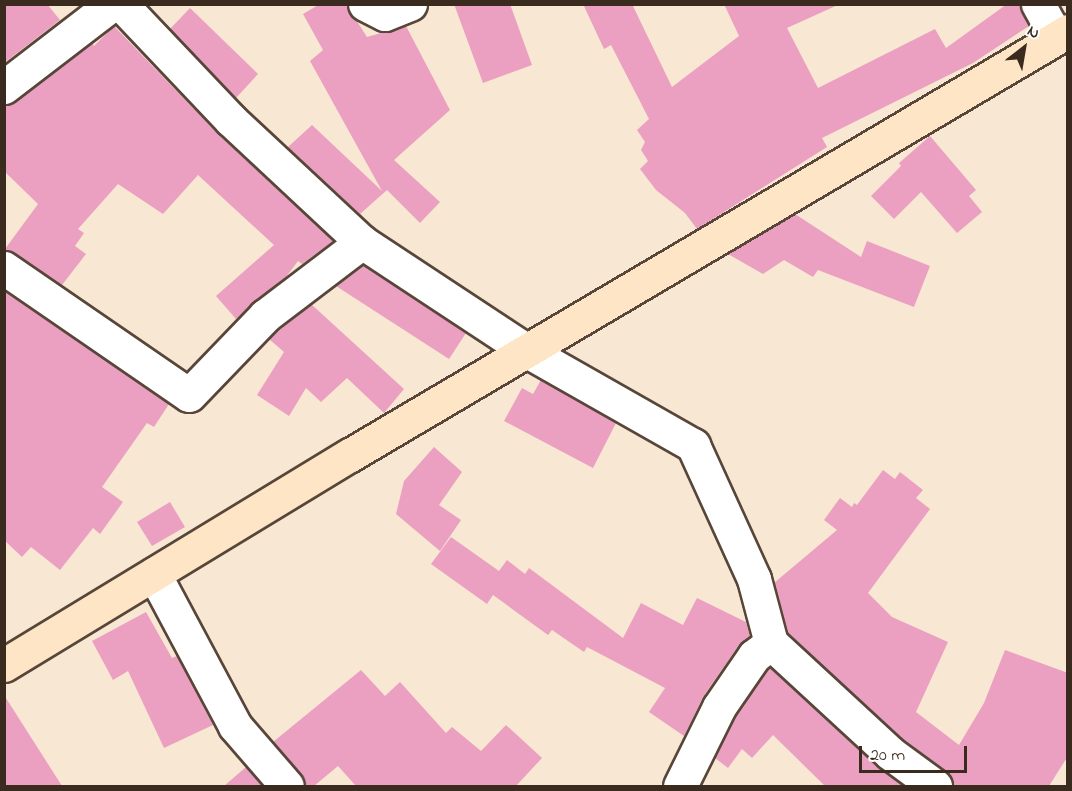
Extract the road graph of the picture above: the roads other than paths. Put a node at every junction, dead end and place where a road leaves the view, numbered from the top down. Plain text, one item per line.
1 (111, 4) edge
2 (121, 4) edge
3 (365, 4) edge
4 (410, 4) edge
5 (1038, 4) edge
6 (1062, 34) edge
7 (4, 87) edge
8 (362, 242) junction
9 (4, 268) edge
10 (529, 352) junction
11 (154, 574) junction
12 (771, 643) junction
13 (4, 665) edge
14 (287, 786) edge
15 (680, 786) edge
16 (935, 786) edge

1 - 7 street
2 - 8 street
3 - 4 street
5 - 6 street
6 - 10 street
8 - 9 street
8 - 10 street
10 - 11 street
10 - 12 street
11 - 13 street
11 - 14 street
12 - 15 street
12 - 16 street

